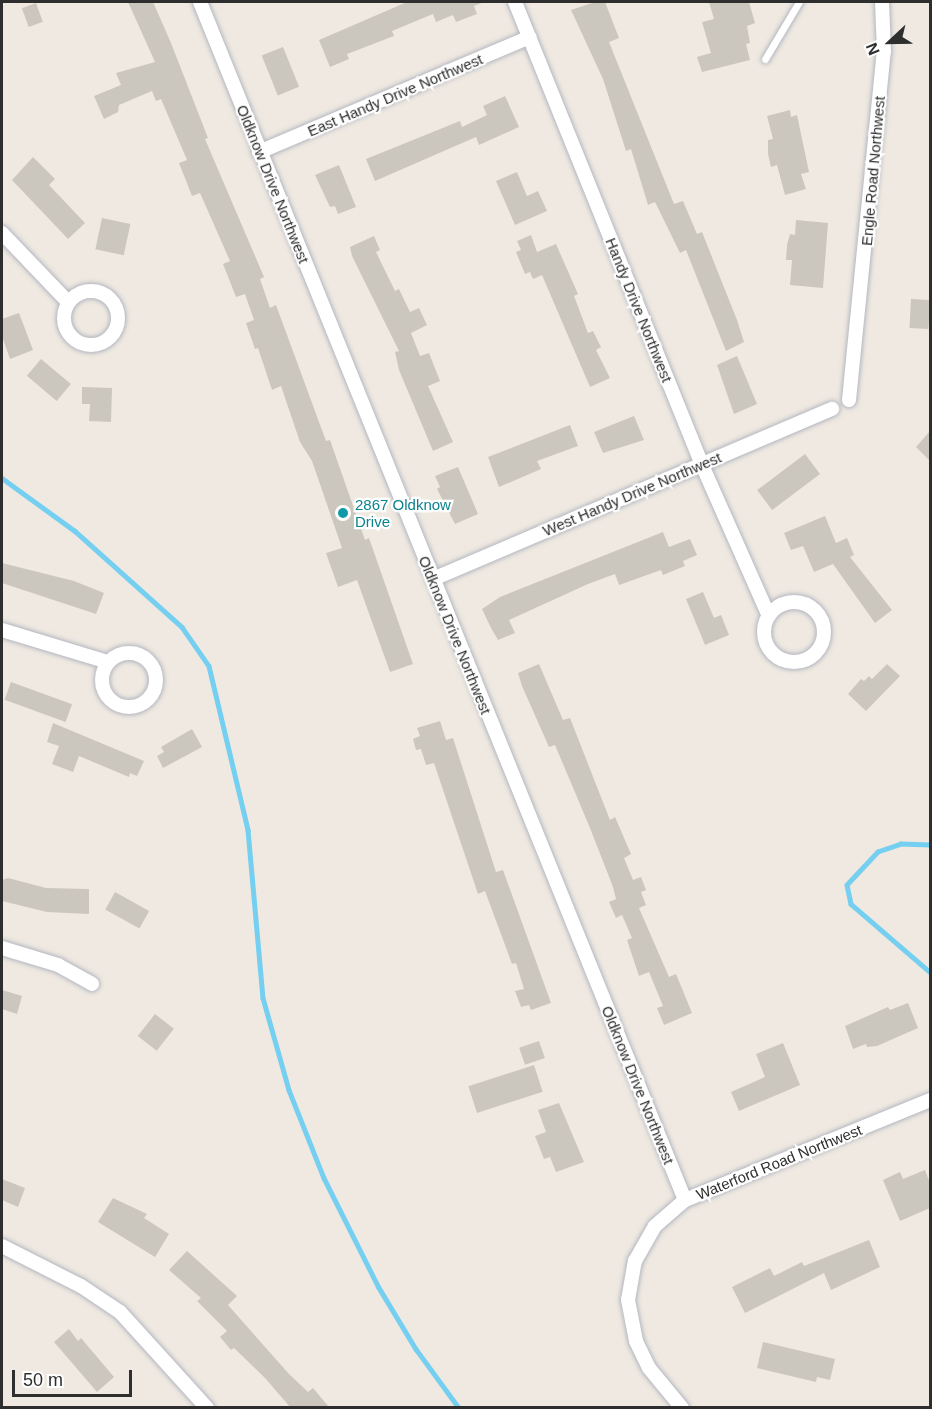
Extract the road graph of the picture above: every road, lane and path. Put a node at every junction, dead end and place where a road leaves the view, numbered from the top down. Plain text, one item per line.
1 (200, 2) edge
2 (515, 2) edge
3 (799, 2) edge
4 (882, 2) edge
5 (530, 38) junction
6 (765, 59) dead end
7 (259, 152) junction
8 (2, 233) edge
9 (68, 302) junction
10 (849, 400) dead end
11 (832, 409) dead end
12 (702, 465) junction
13 (433, 579) junction
14 (769, 616) junction
15 (2, 630) edge
16 (108, 662) junction
17 (2, 948) edge
18 (92, 984) dead end
19 (930, 1100) edge
20 (685, 1200) junction
21 (2, 1246) edge
22 (207, 1407) edge
23 (682, 1407) edge

1 - 7 street, Oldknow Drive Northwest
2 - 5 street, Handy Drive Northwest
3 - 6 lane
4 - 10 street, Engle Road Northwest
5 - 7 street, East Handy Drive Northwest
5 - 12 street, Handy Drive Northwest
7 - 13 street, Oldknow Drive Northwest
8 - 9 street
9 - 9 street
11 - 12 street, West Handy Drive Northwest
12 - 13 street, West Handy Drive Northwest
12 - 14 street, Handy Drive Northwest
13 - 20 street, Oldknow Drive Northwest
14 - 14 street, Handy Drive Northwest
15 - 16 street
16 - 16 street
17 - 18 street
19 - 20 street, Waterford Road Northwest
20 - 23 street, Waterford Road Northwest
21 - 22 street

